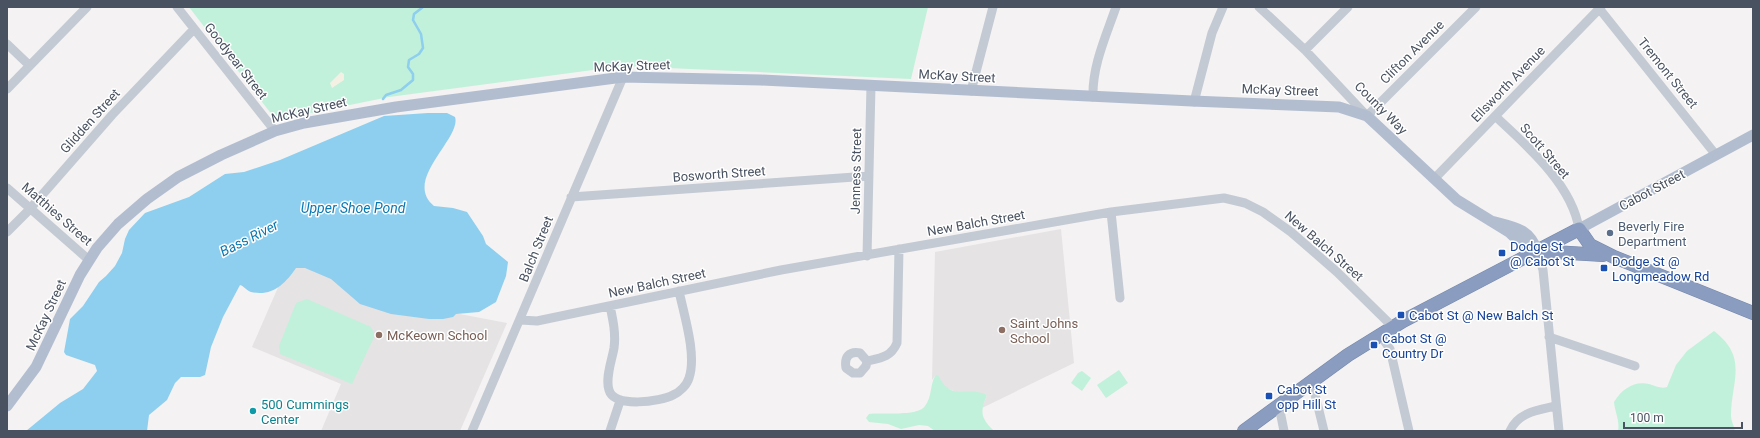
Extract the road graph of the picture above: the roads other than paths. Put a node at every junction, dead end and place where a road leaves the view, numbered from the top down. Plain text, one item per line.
1 (87, 7) edge
2 (177, 7) edge
3 (993, 7) edge
4 (1116, 7) edge
5 (1223, 7) edge
6 (1259, 7) edge
7 (1348, 7) edge
8 (1476, 7) edge
9 (1600, 8) edge
10 (194, 29) junction
11 (7, 44) edge
12 (1305, 50) junction
13 (29, 65) junction
14 (623, 77) junction
15 (871, 86) junction
16 (7, 89) edge
17 (971, 91) junction
18 (1093, 97) junction
19 (1194, 102) junction
20 (1367, 116) junction
21 (1495, 116) junction
22 (274, 131) junction
23 (1753, 135) edge
24 (1716, 155) junction
25 (869, 176) junction
26 (1434, 179) junction
27 (7, 188) edge
28 (571, 197) junction
29 (31, 208) junction
30 (1111, 212) junction
31 (1579, 228) junction
32 (7, 232) edge
33 (899, 250) junction
34 (1537, 251) junction
35 (867, 256) junction
36 (1614, 257) junction
37 (89, 260) junction
38 (679, 291) junction
39 (1120, 298) dead end
40 (610, 306) junction
41 (1753, 313) edge
42 (521, 320) junction
43 (1393, 327) junction
44 (1380, 335) junction
45 (1549, 337) junction
46 (867, 360) dead end
47 (1635, 366) dead end
48 (1312, 382) junction
49 (620, 401) junction
50 (7, 406) edge
51 (1279, 406) junction
52 (1556, 406) junction
53 (472, 431) edge
54 (610, 431) edge
55 (1244, 431) edge
56 (1284, 431) edge
57 (1324, 431) edge
58 (1409, 431) edge
59 (1510, 431) edge
60 (1559, 431) edge

1 - 13 street
2 - 10 street, Goodyear Street
3 - 17 street
4 - 18 street
5 - 19 street
6 - 12 street, County Way
7 - 12 street
8 - 20 street, Clifton Avenue
9 - 21 street, Ellsworth Avenue
9 - 24 street, Tremont Street
10 - 22 street, Goodyear Street
10 - 29 street, Glidden Street
11 - 13 street
12 - 20 street, County Way
13 - 16 street
14 - 15 main road, McKay Street
14 - 22 main road, McKay Street
14 - 28 street, Balch Street
15 - 17 main road, McKay Street
15 - 25 street, Jenness Street
17 - 18 main road, McKay Street
18 - 19 main road, McKay Street
19 - 20 main road, McKay Street
20 - 26 main road, County Way
21 - 26 street, Ellsworth Avenue
21 - 31 street, Scott Street
22 - 37 main road, McKay Street
23 - 24 main road, Cabot Street
24 - 31 main road, Cabot Street
25 - 28 street, Bosworth Street
25 - 35 street, Jenness Street
26 - 34 main road, County Way
27 - 29 street, Matthies Street
28 - 42 street, Balch Street
29 - 32 street, Glidden Street
29 - 37 street, Matthies Street
30 - 33 street, New Balch Street
30 - 39 street
30 - 43 street, New Balch Street
31 - 34 highway, Cabot Street
31 - 36 highway
33 - 35 street, New Balch Street
33 - 46 street
34 - 36 highway
34 - 43 highway, Cabot Street
34 - 45 street
35 - 38 street, New Balch Street
36 - 41 highway
37 - 50 main road, McKay Street
38 - 40 street, New Balch Street
38 - 49 street
40 - 42 street, New Balch Street
40 - 49 street
42 - 53 street, Balch Street
43 - 44 highway, Cabot Street
44 - 48 highway, Cabot Street
44 - 58 street
45 - 47 street
45 - 52 street
48 - 51 highway, Cabot Street
48 - 57 street
49 - 54 street
51 - 55 highway, Cabot Street
51 - 56 street
52 - 59 street
52 - 60 street

